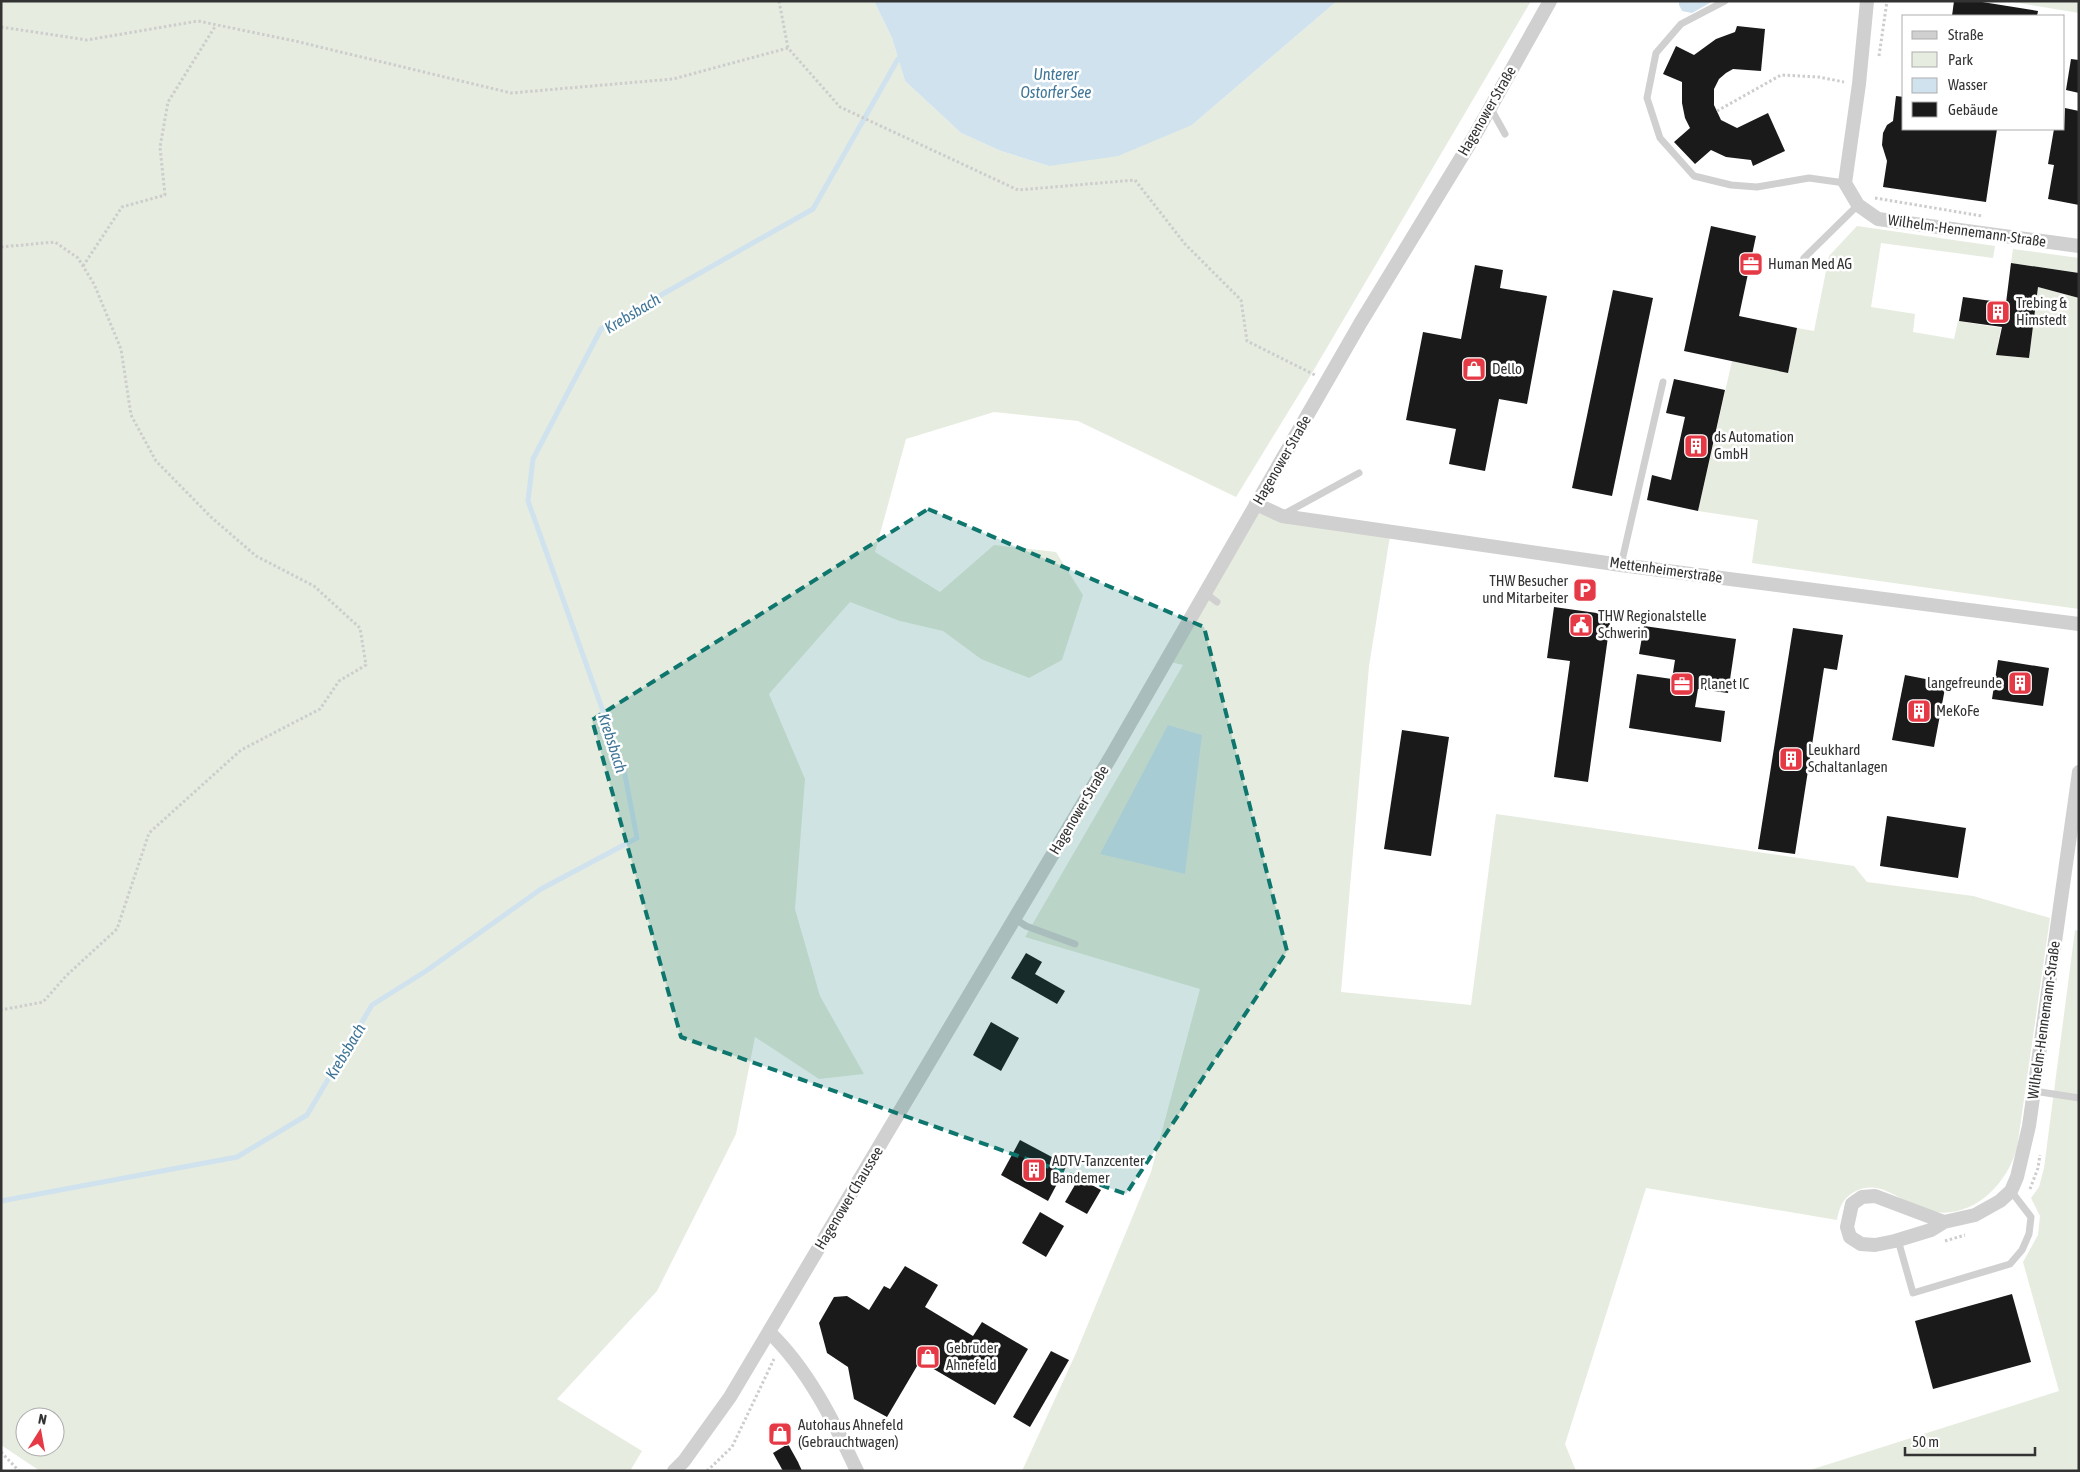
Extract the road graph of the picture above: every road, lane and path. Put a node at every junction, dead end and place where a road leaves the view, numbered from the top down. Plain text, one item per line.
1 (779, 1) edge
2 (1550, 1) edge
3 (1726, 1) edge
4 (1867, 1) edge
5 (1887, 1) edge
6 (216, 25) junction
7 (1, 27) edge
8 (788, 48) junction
9 (1878, 59) dead end
10 (1858, 84) junction
11 (1490, 107) junction
12 (1717, 111) dead end
13 (1505, 134) dead end
14 (1846, 183) junction
15 (1873, 198) dead end
16 (1858, 205) junction
17 (1988, 217) dead end
18 (2079, 246) edge
19 (1, 248) edge
20 (1804, 258) dead end
21 (83, 266) junction
22 (1326, 382) junction
23 (1663, 382) dead end
24 (1359, 473) dead end
25 (1256, 504) junction
26 (1282, 516) junction
27 (1622, 565) junction
28 (1205, 593) junction
29 (1217, 602) dead end
30 (2079, 624) edge
31 (2079, 772) edge
32 (1015, 919) junction
33 (1075, 944) dead end
34 (1, 1010) edge
35 (2034, 1091) junction
36 (2079, 1098) edge
37 (2011, 1191) junction
38 (1944, 1222) junction
39 (1898, 1240) junction
40 (769, 1332) junction
41 (1, 1452) edge
42 (19, 1471) edge
43 (674, 1471) edge
44 (856, 1471) edge

1 - 8 path
2 - 11 street, Hagenower Straße
3 - 14 lane
4 - 10 street
5 - 9 path
6 - 7 path
6 - 8 path
6 - 21 path
8 - 22 path
10 - 12 path
10 - 14 street
11 - 13 lane
11 - 22 street, Hagenower Straße
14 - 16 street, Wilhelm-Hennemann-Straße
15 - 17 path
16 - 18 street, Wilhelm-Hennemann-Straße
16 - 20 lane
19 - 21 path
21 - 34 path
22 - 25 street, Hagenower Straße
23 - 27 lane
24 - 26 lane
25 - 26 street, Mettenheimerstraße
25 - 28 street, Hagenower Straße
26 - 27 street, Mettenheimerstraße
27 - 30 street, Mettenheimerstraße
28 - 29 lane
28 - 32 street, Hagenower Straße
31 - 35 street, Wilhelm-Hennemann-Straße
32 - 33 lane
32 - 40 street, Hagenower Chaussee
35 - 36 lane
35 - 37 street, Wilhelm-Hennemann-Straße
37 - 38 street
37 - 39 lane
38 - 39 street
38 - 39 street
40 - 43 street, Hagenower Chaussee
40 - 44 street
41 - 42 path

